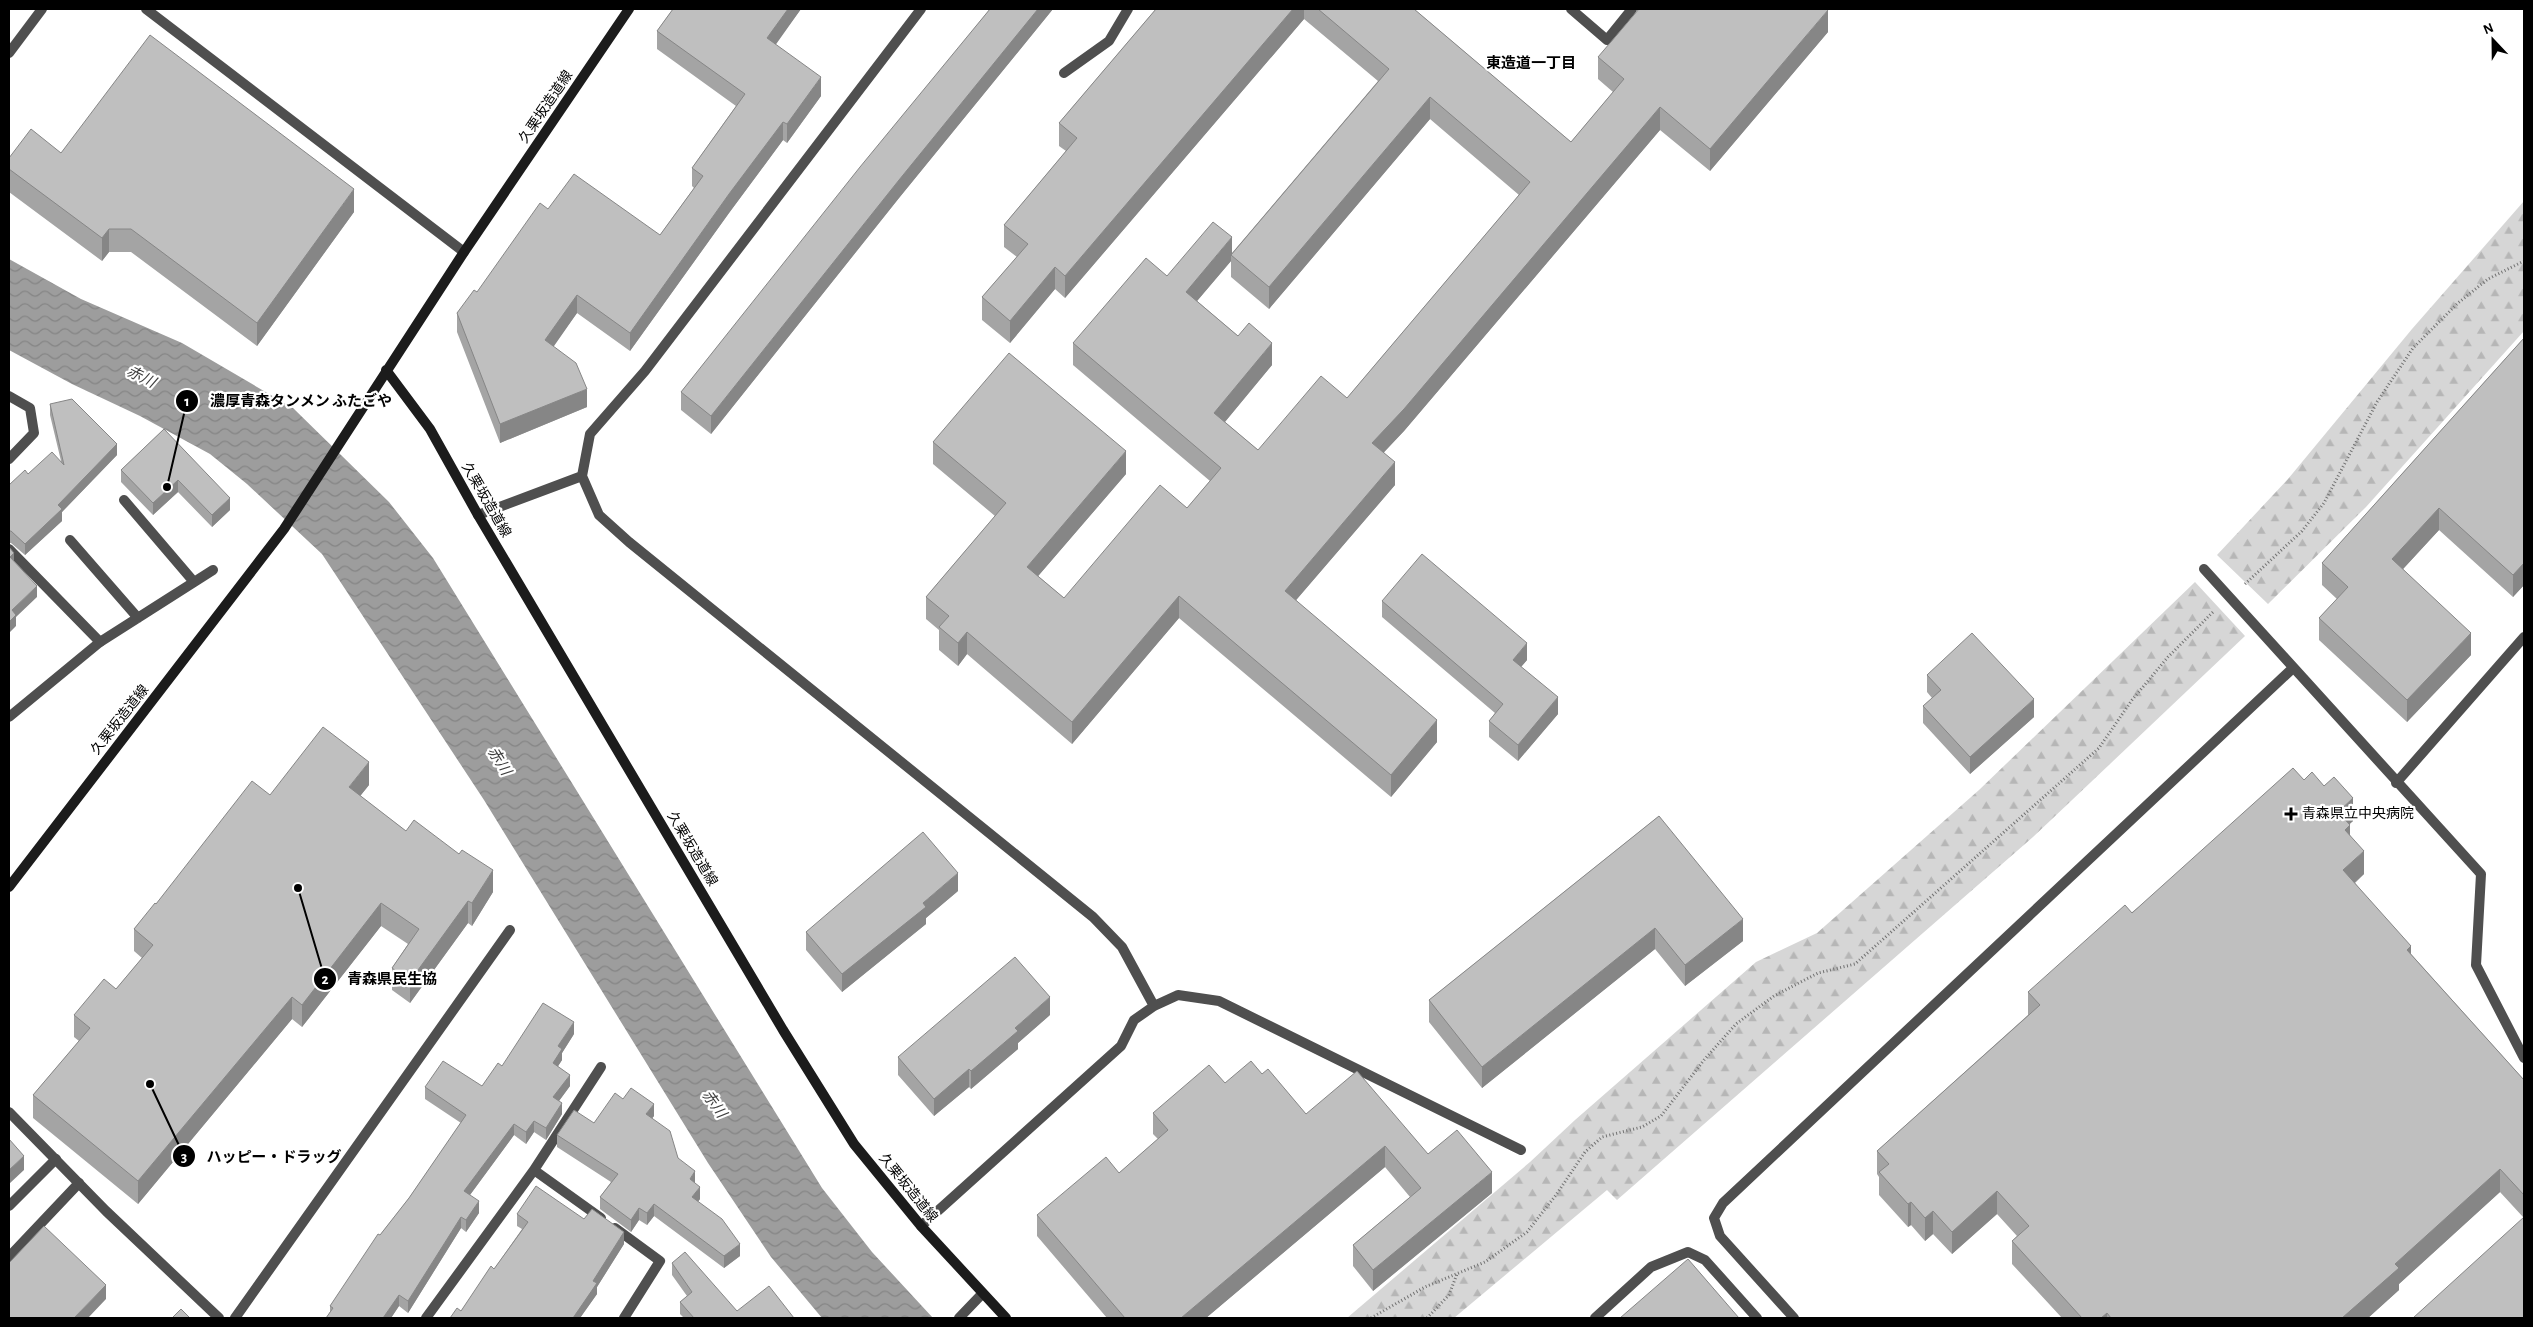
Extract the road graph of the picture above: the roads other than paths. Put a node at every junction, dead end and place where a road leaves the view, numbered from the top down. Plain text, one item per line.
1 (42, 9) edge
2 (146, 9) edge
3 (629, 9) edge
4 (921, 9) edge
5 (1128, 9) edge
6 (1571, 9) edge
7 (1632, 9) edge
8 (9, 53) edge
9 (1064, 73) dead end
10 (464, 252) junction
11 (386, 370) junction
12 (9, 396) edge
13 (9, 459) edge
14 (582, 476) junction
15 (124, 500) dead end
16 (478, 515) junction
17 (70, 540) dead end
18 (9, 549) edge
19 (2204, 569) dead end
20 (213, 570) dead end
21 (194, 582) junction
22 (138, 618) junction
23 (2524, 637) edge
24 (100, 642) junction
25 (2294, 668) junction
26 (9, 717) edge
27 (2396, 784) junction
28 (9, 887) edge
29 (510, 930) dead end
30 (1154, 1006) junction
31 (2524, 1058) edge
32 (601, 1067) dead end
33 (9, 1112) edge
34 (1521, 1150) dead end
35 (56, 1159) junction
36 (534, 1170) junction
37 (79, 1183) junction
38 (9, 1206) edge
39 (921, 1226) junction
40 (9, 1257) edge
41 (982, 1294) junction
42 (218, 1318) edge
43 (235, 1318) edge
44 (426, 1318) edge
45 (624, 1318) edge
46 (959, 1318) edge
47 (1006, 1318) edge
48 (1596, 1318) edge
49 (1757, 1318) edge
50 (1794, 1318) edge

1 - 8 street
2 - 10 street
3 - 10 main road, 久栗坂造道線
4 - 14 street
5 - 9 street
6 - 7 street
10 - 11 main road, 久栗坂造道線
11 - 16 main road, 久栗坂造道線
11 - 28 main road, 久栗坂造道線
12 - 13 street
14 - 16 street
14 - 30 street
15 - 21 street
16 - 39 main road, 久栗坂造道線
17 - 22 street
18 - 24 street
19 - 25 street
20 - 21 street
21 - 22 street
22 - 24 street
23 - 27 street
24 - 26 street
25 - 27 street
25 - 50 street
27 - 31 street
29 - 43 street
30 - 34 street
30 - 39 street
32 - 36 street
33 - 35 street
35 - 37 street
35 - 38 street
36 - 44 street
36 - 45 street
37 - 40 street
37 - 42 street
39 - 41 main road, 久栗坂造道線
41 - 46 street
41 - 47 main road, 久栗坂造道線
48 - 49 street

